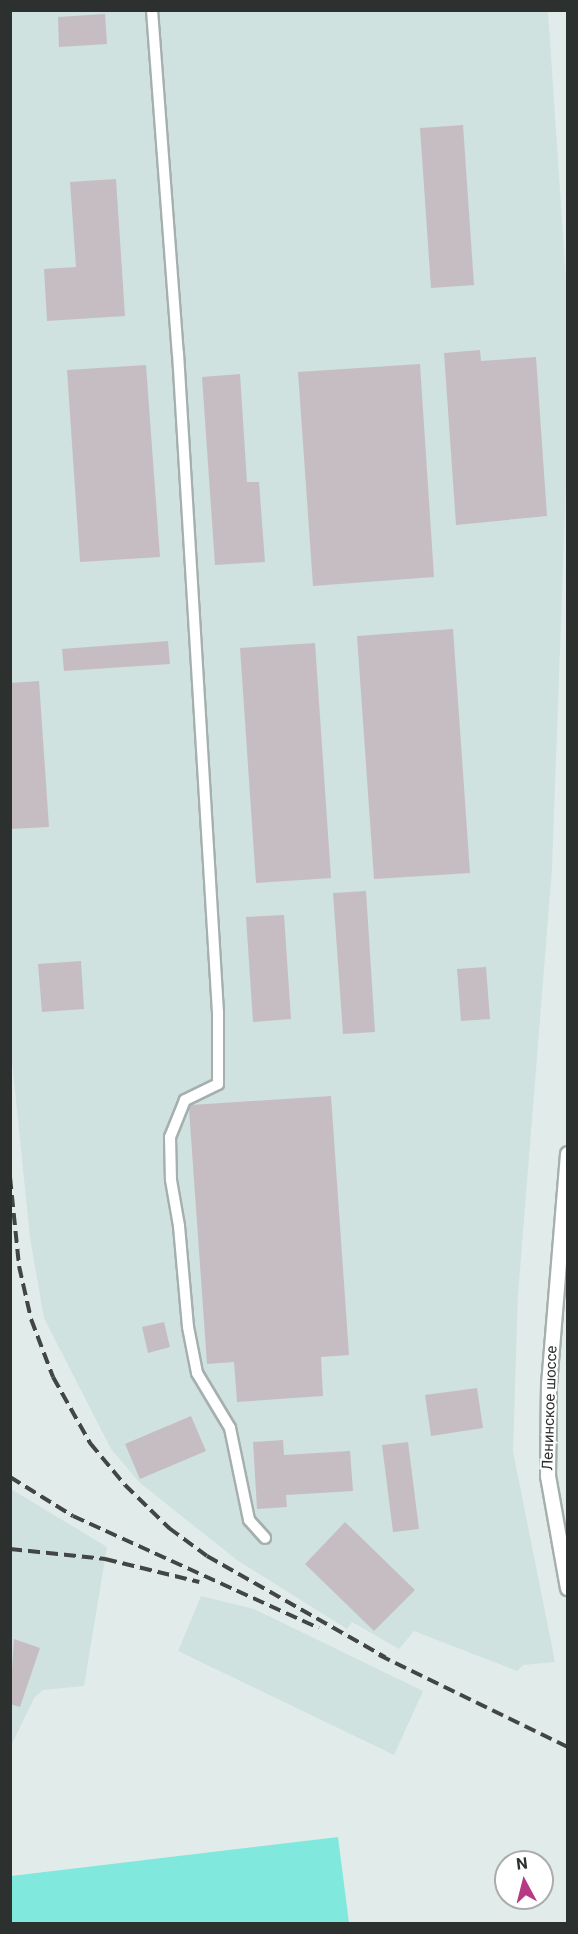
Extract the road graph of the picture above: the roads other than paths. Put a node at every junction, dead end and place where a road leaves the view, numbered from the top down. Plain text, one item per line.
1 (152, 10) edge
2 (567, 1154) edge
3 (265, 1538) dead end
4 (567, 1588) edge

1 - 3 street
2 - 4 street, Ленинское шоссе

